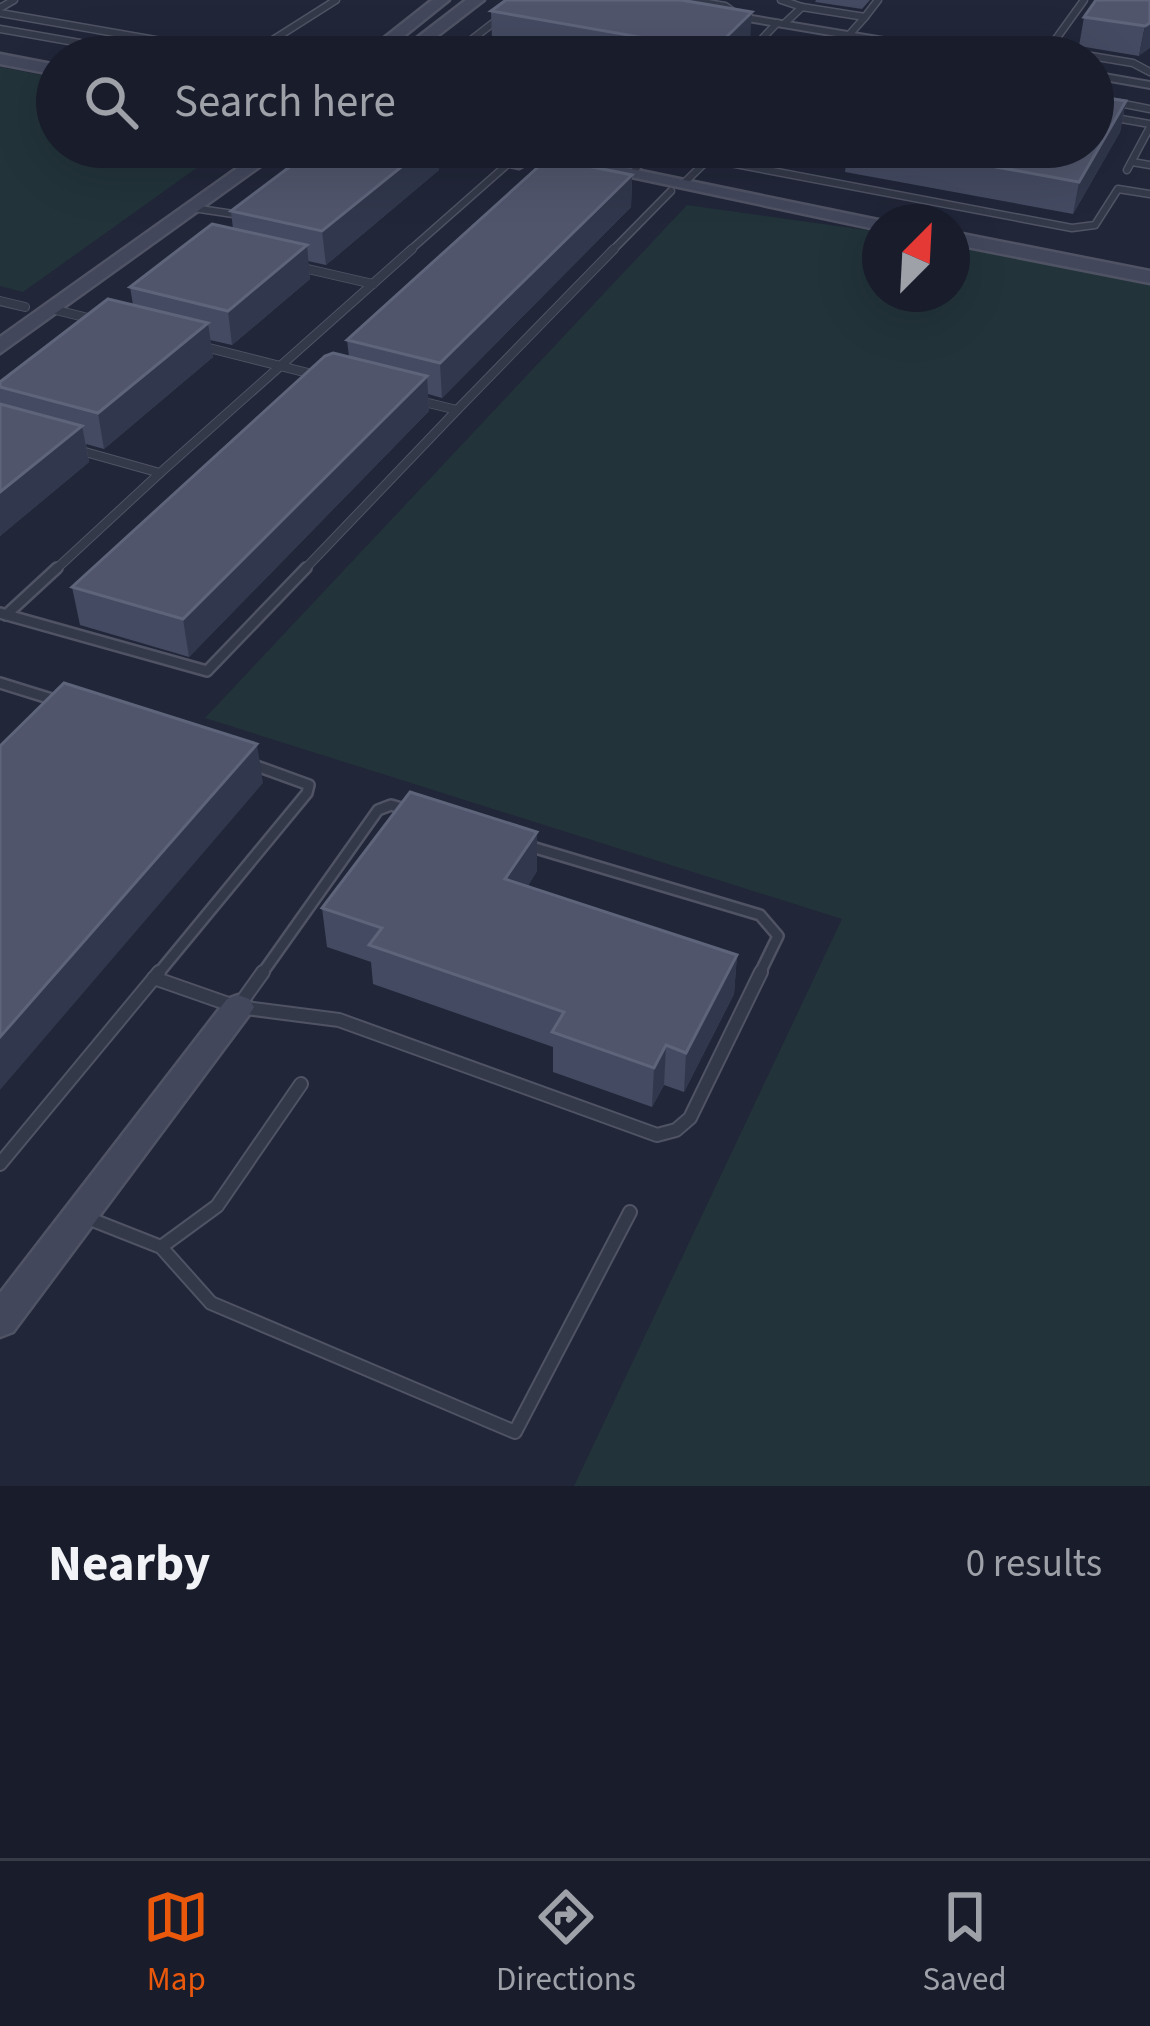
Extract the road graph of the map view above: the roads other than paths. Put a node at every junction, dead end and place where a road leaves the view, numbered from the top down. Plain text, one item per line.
1 (14, 0) edge
2 (336, 0) edge
3 (441, 0) edge
4 (476, 0) edge
5 (691, 0) edge
6 (781, 0) edge
7 (878, 0) edge
8 (1084, 0) edge
9 (724, 3) edge
10 (802, 7) junction
11 (0, 11) edge
12 (506, 14) edge
13 (740, 17) junction
14 (865, 17) junction
15 (725, 20) edge
16 (781, 24) junction
17 (0, 29) edge
18 (849, 35) junction
19 (36, 36) edge
20 (131, 36) edge
21 (280, 36) edge
22 (395, 36) edge
23 (428, 36) edge
24 (477, 36) edge
25 (768, 36) edge
26 (854, 36) edge
27 (1058, 36) edge
28 (0, 59) edge
29 (1114, 60) edge
30 (36, 66) edge
31 (1114, 77) edge
32 (1149, 79) edge
33 (1114, 102) edge
34 (1150, 109) edge
35 (1114, 118) edge
36 (1150, 126) edge
37 (1150, 165) edge
38 (216, 168) edge
39 (248, 168) edge
40 (490, 168) edge
41 (577, 168) edge
42 (604, 168) edge
43 (636, 168) edge
44 (699, 168) edge
45 (756, 168) edge
46 (632, 172) junction
47 (677, 187) junction
48 (1150, 194) edge
49 (256, 203) edge
50 (192, 208) junction
51 (238, 217) junction
52 (862, 221) edge
53 (219, 231) edge
54 (970, 242) edge
55 (286, 265) edge
56 (1150, 277) edge
57 (373, 284) junction
58 (0, 302) edge
59 (25, 307) junction
60 (52, 309) junction
61 (0, 325) edge
62 (82, 333) edge
63 (190, 343) edge
64 (0, 347) edge
65 (281, 366) junction
66 (325, 377) edge
67 (413, 399) edge
68 (458, 410) junction
69 (69, 448) edge
70 (160, 472) junction
71 (3, 614) edge
72 (0, 683) edge
73 (14, 687) junction
74 (0, 700) edge
75 (78, 708) edge
76 (229, 756) edge
77 (154, 977) junction
78 (238, 1007) junction
79 (301, 1084) dead end
80 (0, 1164) edge
81 (631, 1212) dead end
82 (80, 1215) junction
83 (160, 1247) junction
84 (0, 1320) edge

1 - 11 lane
2 - 21 lane
3 - 22 main road
4 - 23 main road
5 - 9 lane
6 - 10 lane
7 - 14 lane
8 - 27 lane
9 - 13 lane
10 - 14 lane
10 - 16 lane
11 - 20 lane
12 - 24 lane
13 - 15 lane
13 - 16 street
14 - 18 lane
16 - 18 street
16 - 25 lane
17 - 19 lane
18 - 26 street
28 - 30 main road
29 - 32 lane
31 - 32 street
33 - 34 lane
35 - 36 lane
36 - 37 lane
38 - 59 main road
39 - 50 main road
40 - 57 lane
41 - 47 main road
42 - 46 main road
43 - 46 lane
44 - 47 lane
45 - 48 lane
46 - 47 main road
47 - 52 main road
47 - 68 lane
49 - 51 lane
50 - 51 lane
50 - 60 main road
51 - 53 lane
54 - 56 main road
55 - 57 lane
57 - 65 lane
58 - 59 lane
59 - 61 main road
60 - 62 lane
60 - 64 main road
63 - 65 lane
65 - 66 lane
65 - 70 lane
67 - 68 lane
68 - 71 lane
69 - 70 lane
70 - 71 lane
72 - 73 lane
73 - 74 lane
73 - 75 lane
76 - 77 lane
77 - 78 lane
77 - 80 lane
78 - 78 lane
78 - 82 main road
79 - 83 lane
81 - 83 lane
82 - 83 lane
82 - 84 main road

